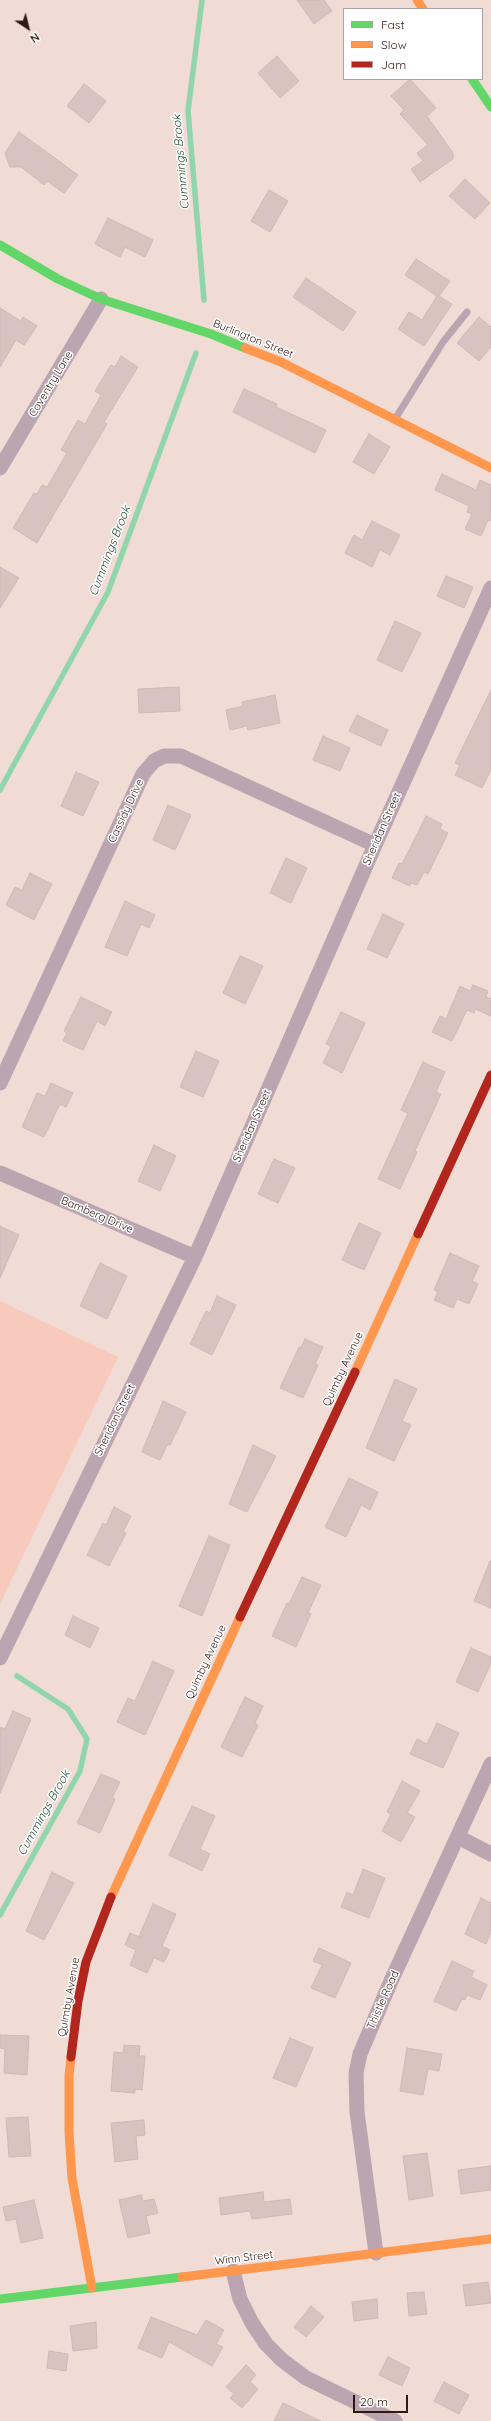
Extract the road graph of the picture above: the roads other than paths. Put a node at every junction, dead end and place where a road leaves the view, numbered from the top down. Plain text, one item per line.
1 (416, 0) edge
2 (422, 8) edge
3 (473, 80) edge
4 (491, 107) edge
5 (0, 246) edge
6 (101, 299) junction
7 (467, 312) dead end
8 (395, 419) junction
9 (0, 468) edge
10 (491, 468) edge
11 (491, 588) edge
12 (375, 845) junction
13 (491, 1075) edge
14 (0, 1082) edge
15 (0, 1173) edge
16 (195, 1257) junction
17 (0, 1658) edge
18 (491, 1764) edge
19 (458, 1837) junction
20 (491, 1854) edge
21 (491, 2239) edge
22 (376, 2253) junction
23 (233, 2271) junction
24 (92, 2288) junction
25 (0, 2299) edge
26 (395, 2421) edge

1 - 2 street
3 - 4 street
5 - 6 street, Burlington Street
6 - 8 street, Burlington Street
6 - 9 street, Coventry Lane
7 - 8 lane
8 - 10 street, Burlington Street
11 - 12 street, Sheridan Street
12 - 14 street, Cassidy Drive
12 - 16 street, Sheridan Street
13 - 24 street, Quimby Avenue
15 - 16 street, Bamberg Drive
16 - 17 street, Sheridan Street
18 - 19 street, Thistle Road
19 - 20 street
19 - 22 street, Thistle Road
21 - 22 street, Winn Street
22 - 23 street, Winn Street
23 - 24 street, Winn Street
23 - 26 street
24 - 25 street, Winn Street

